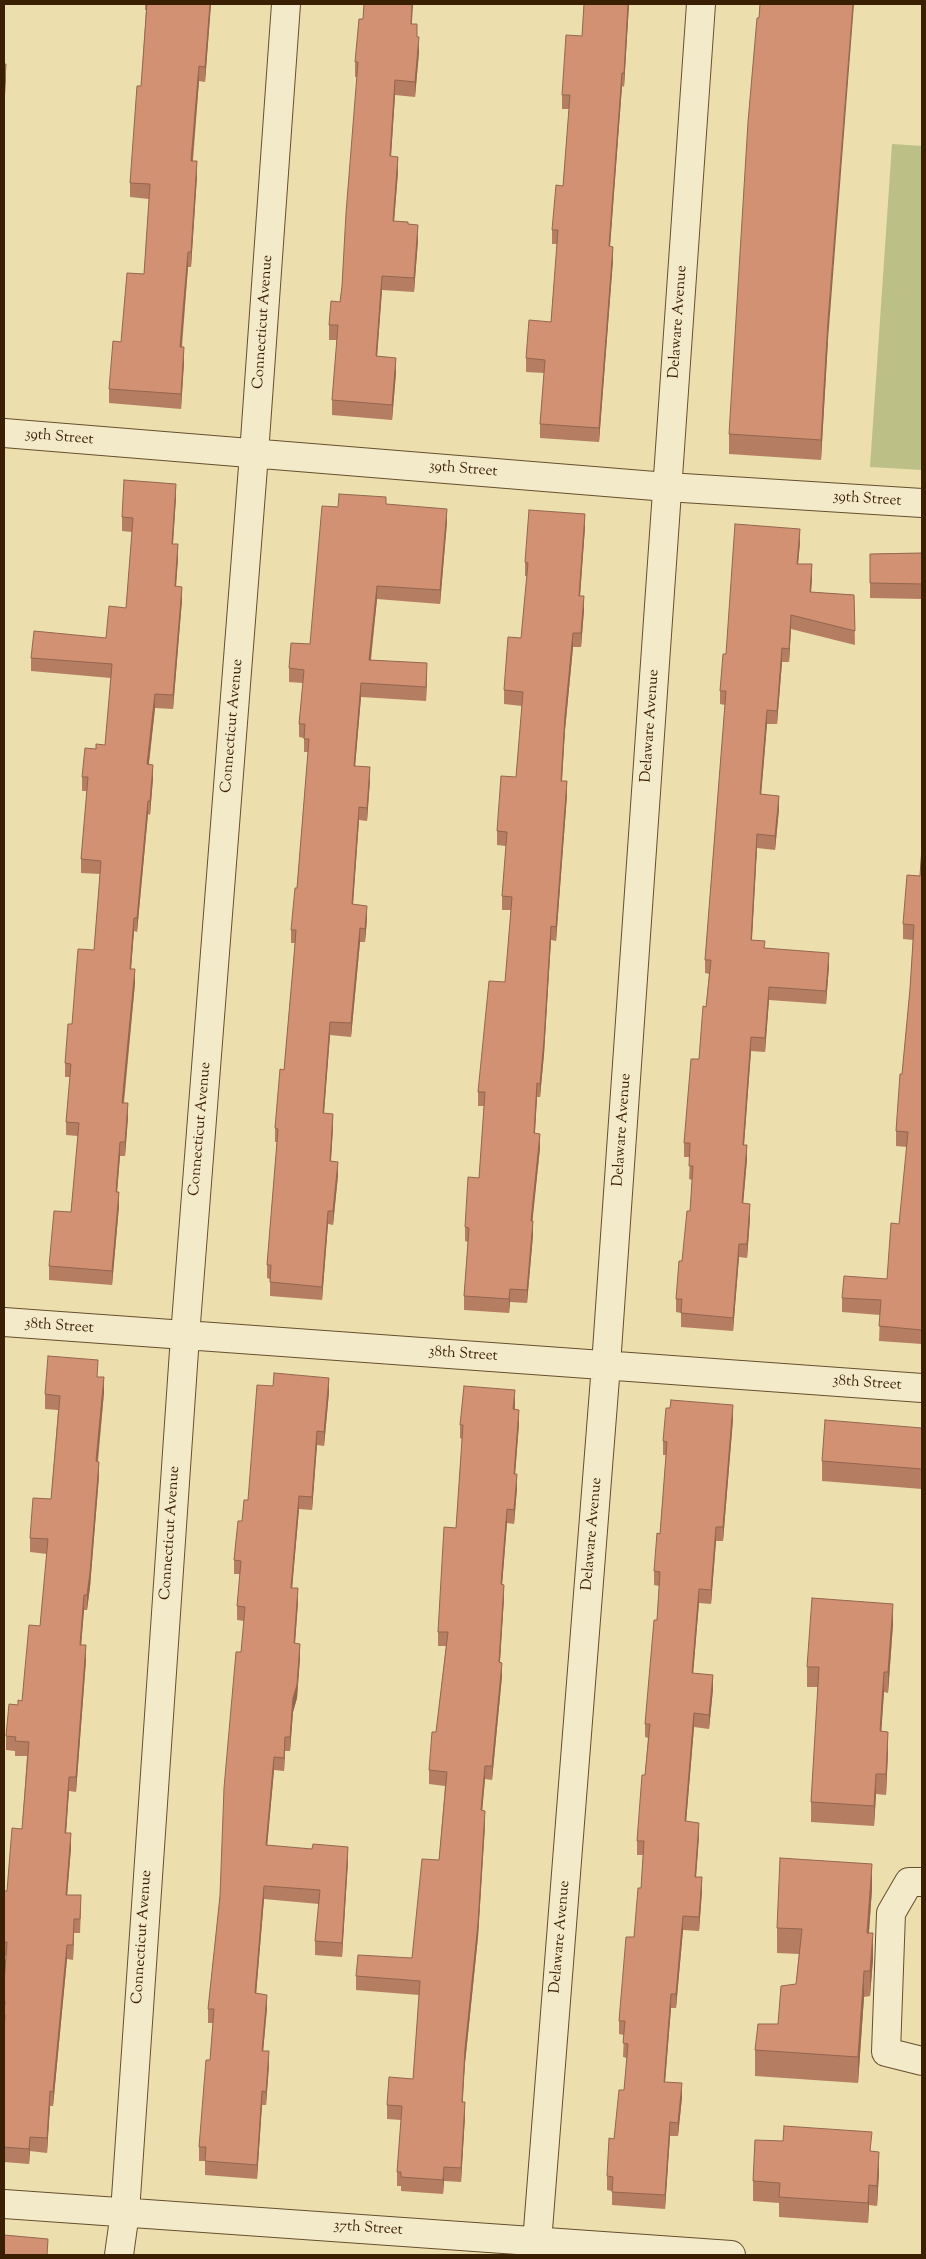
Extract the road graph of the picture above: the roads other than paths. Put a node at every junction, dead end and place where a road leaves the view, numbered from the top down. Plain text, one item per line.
1 (286, 4) edge
2 (702, 4) edge
3 (4, 433) edge
4 (254, 454) junction
5 (667, 486) junction
6 (922, 503) edge
7 (4, 1322) edge
8 (185, 1336) junction
9 (606, 1365) junction
10 (922, 1388) edge
11 (922, 1882) edge
12 (922, 2061) edge
13 (4, 2204) edge
14 (125, 2212) junction
15 (536, 2248) edge
16 (119, 2255) edge
17 (732, 2255) edge

1 - 4 street, Connecticut Avenue
2 - 5 street, Delaware Avenue
3 - 4 street, 39th Street
4 - 5 street, 39th Street
4 - 8 street, Connecticut Avenue
5 - 6 street, 39th Street
5 - 9 street, Delaware Avenue
7 - 8 street, 38th Street
8 - 9 street, 38th Street
8 - 14 street, Connecticut Avenue
9 - 10 street, 38th Street
9 - 15 street, Delaware Avenue
11 - 12 street
13 - 14 street, 37th Street
14 - 15 street, 37th Street
14 - 16 street, Connecticut Avenue
15 - 17 street, 37th Street

